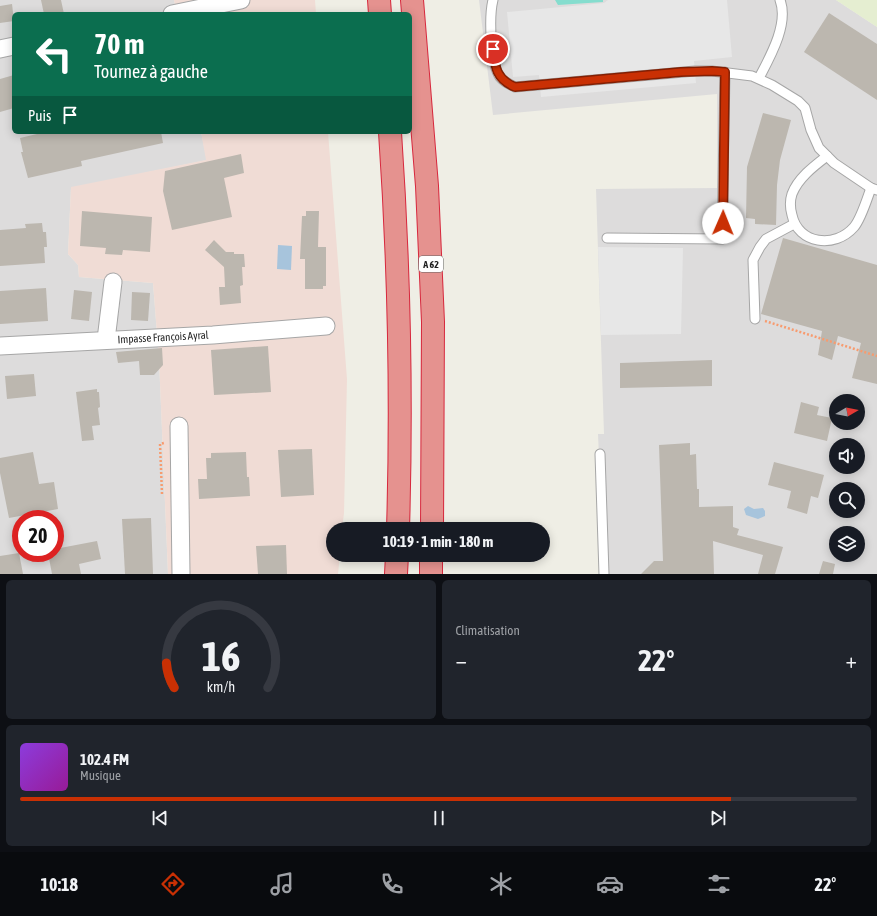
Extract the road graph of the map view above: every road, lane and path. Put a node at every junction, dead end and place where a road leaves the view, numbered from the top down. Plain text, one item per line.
1 (241, 0) edge
2 (379, 0) edge
3 (412, 0) edge
4 (493, 0) edge
5 (780, 0) edge
6 (182, 12) edge
7 (380, 12) edge
8 (12, 46) edge
9 (0, 49) edge
10 (725, 72) junction
11 (759, 78) junction
12 (390, 134) edge
13 (827, 156) junction
14 (874, 189) edge
15 (794, 224) junction
16 (608, 238) dead end
17 (113, 282) dead end
18 (756, 319) joint
19 (326, 326) dead end
20 (106, 340) junction
21 (0, 346) edge
22 (877, 356) edge
23 (179, 426) dead end
24 (600, 454) dead end
25 (398, 522) edge
26 (432, 522) edge
27 (397, 562) edge
28 (431, 562) edge
29 (181, 574) edge
30 (396, 574) edge
31 (431, 574) edge
32 (604, 574) edge

1 - 6 street
2 - 7 highway
3 - 26 highway, A 62
4 - 10 lane
5 - 11 lane
8 - 9 street
10 - 11 lane
10 - 16 lane
11 - 13 lane
12 - 25 highway
13 - 14 lane
13 - 15 lane
14 - 15 lane
15 - 18 lane
17 - 20 street
18 - 22 path
19 - 20 street, Impasse François Ayral
20 - 21 street, Impasse François Ayral
23 - 29 street
24 - 32 lane
27 - 30 highway
28 - 31 highway

